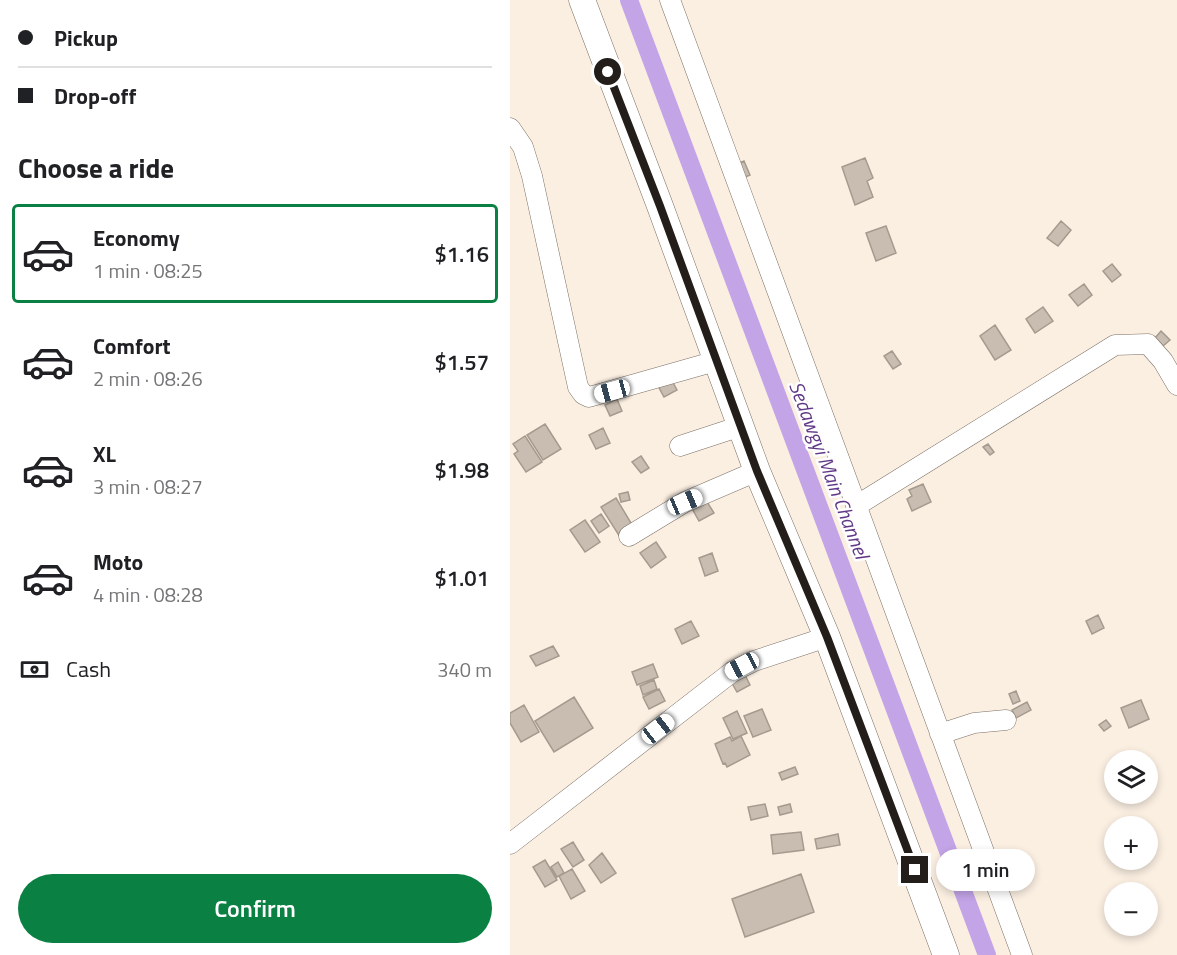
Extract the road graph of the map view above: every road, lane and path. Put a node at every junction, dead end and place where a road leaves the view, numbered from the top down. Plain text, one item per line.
1 (582, 0) edge
2 (670, 0) edge
3 (510, 128) edge
4 (716, 361) junction
5 (1177, 385) edge
6 (741, 426) junction
7 (680, 446) dead end
8 (757, 471) junction
9 (856, 506) junction
10 (629, 536) dead end
11 (827, 637) junction
12 (1006, 720) dead end
13 (940, 734) junction
14 (510, 844) edge
15 (946, 955) edge
16 (1022, 955) edge

1 - 4 street
2 - 9 street
3 - 4 street
4 - 6 street
5 - 9 street
6 - 7 street
6 - 8 street
8 - 10 street
8 - 11 street
9 - 13 street
11 - 14 street
11 - 15 street
12 - 13 street
13 - 16 street

